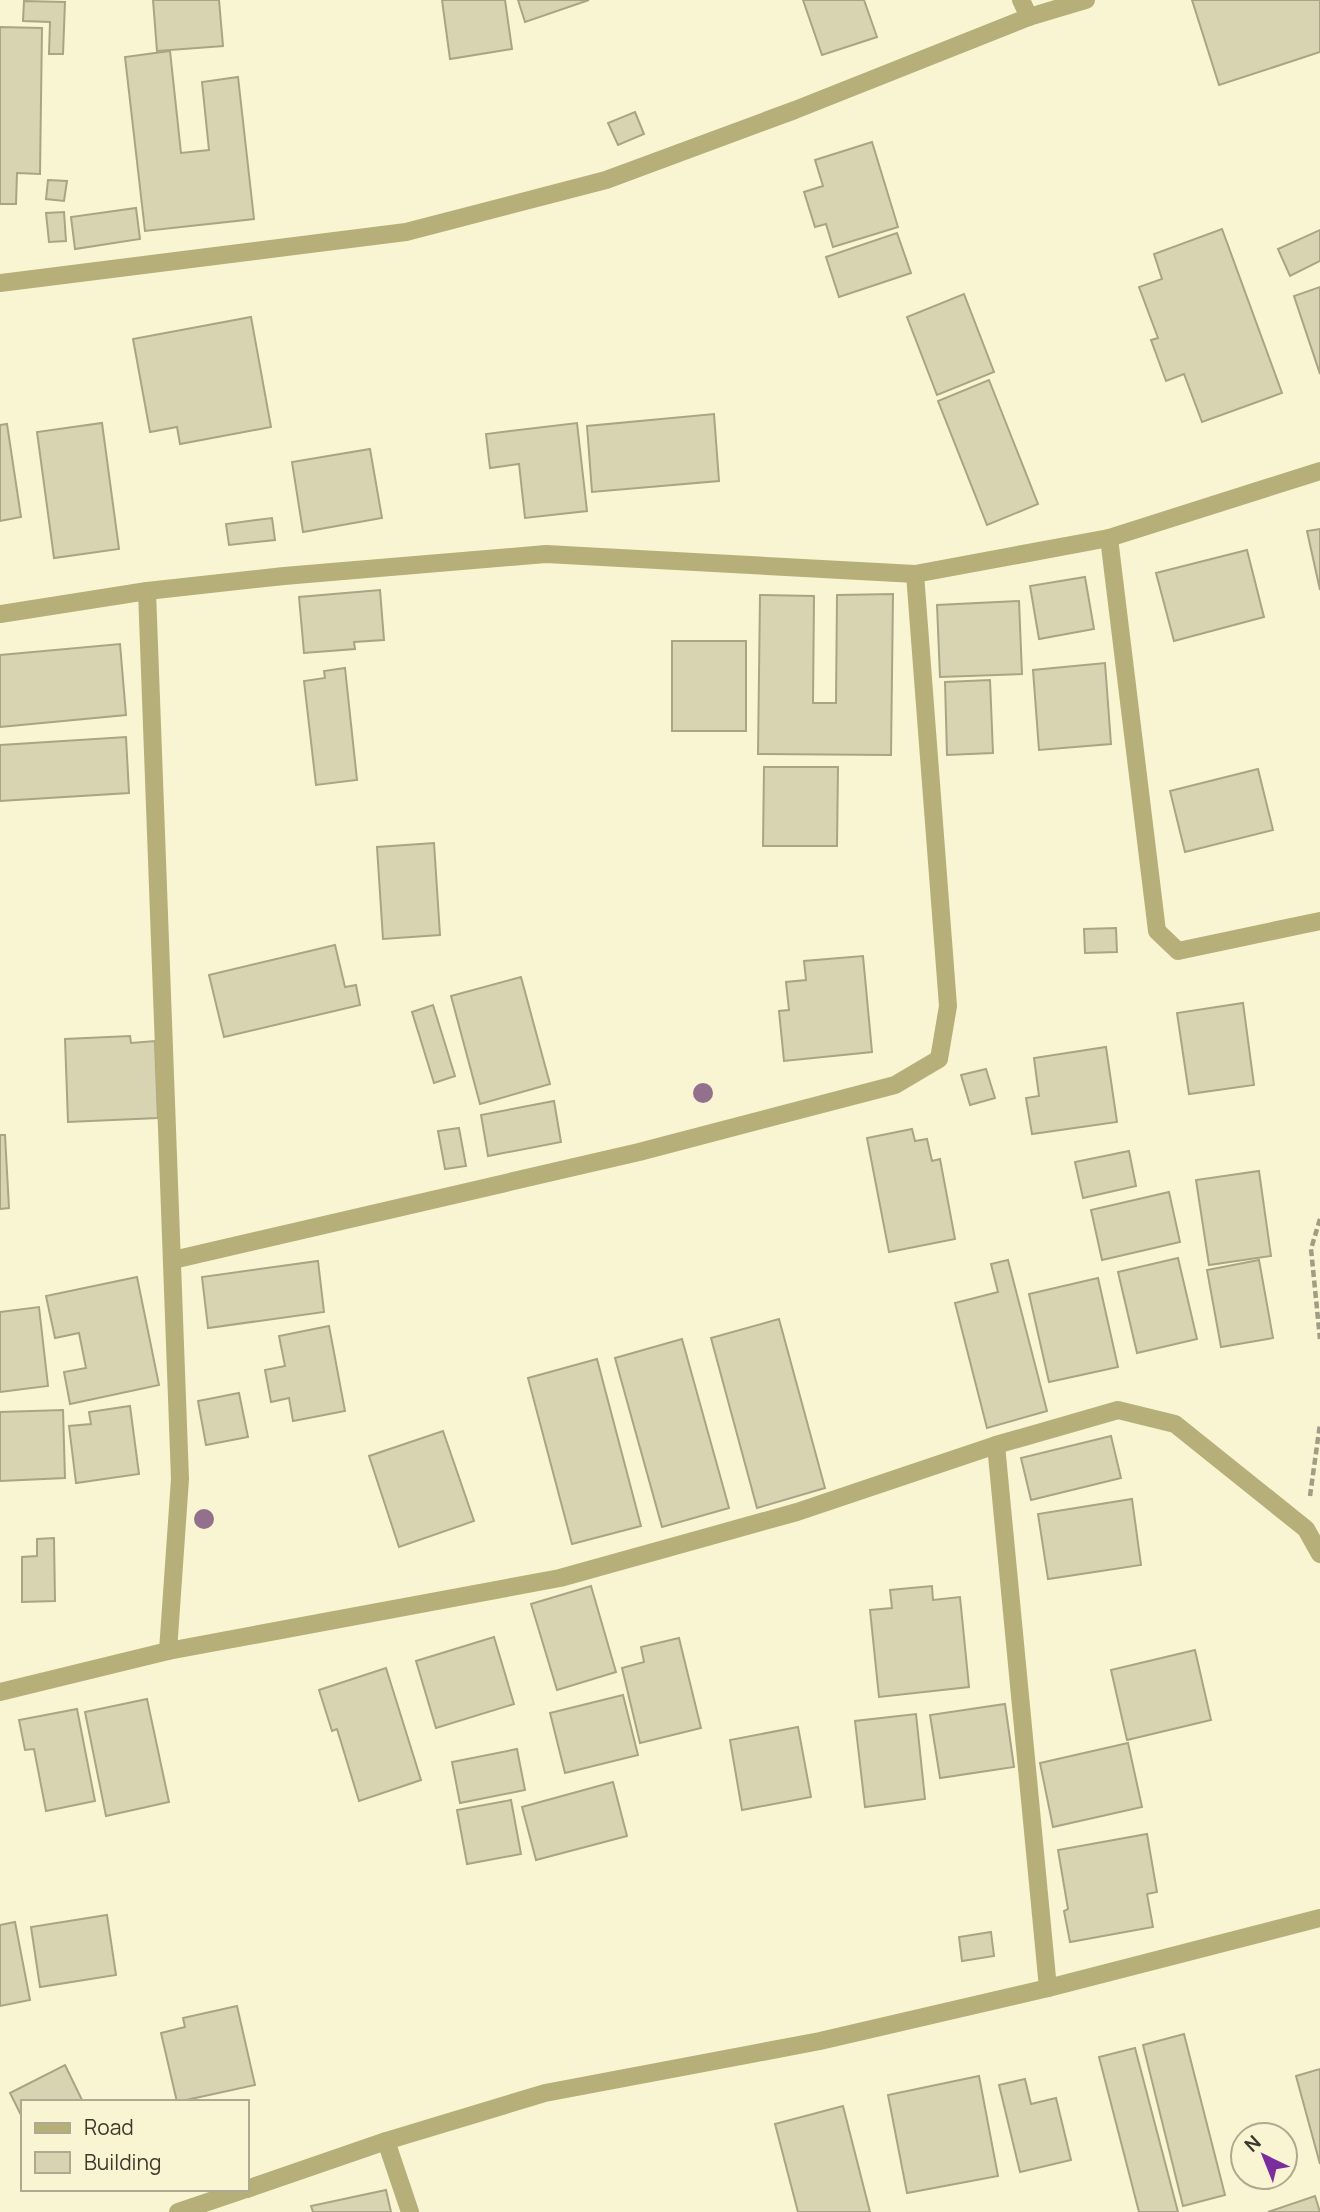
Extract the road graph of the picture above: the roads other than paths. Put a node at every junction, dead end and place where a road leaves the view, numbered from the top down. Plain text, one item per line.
1 (1021, 0) edge
2 (1086, 0) edge
3 (1029, 18) junction
4 (0, 283) edge
5 (1320, 471) edge
6 (1109, 538) junction
7 (915, 574) junction
8 (147, 592) junction
9 (0, 614) edge
10 (1320, 921) edge
11 (173, 1260) junction
12 (996, 1445) junction
13 (1320, 1554) edge
14 (168, 1651) junction
15 (0, 1692) edge
16 (1320, 1918) edge
17 (1048, 1988) junction
18 (386, 2141) junction
19 (248, 2188) edge
20 (240, 2191) edge
21 (178, 2212) edge
22 (410, 2212) edge

1 - 3 street
2 - 3 street
3 - 4 street
5 - 6 street
6 - 7 street
6 - 10 street
7 - 8 street
7 - 11 street
8 - 9 street
8 - 11 street
11 - 14 street
12 - 13 street
12 - 14 street
12 - 17 street
14 - 15 street
16 - 17 street
17 - 18 street
18 - 19 street
18 - 22 street
20 - 21 street

